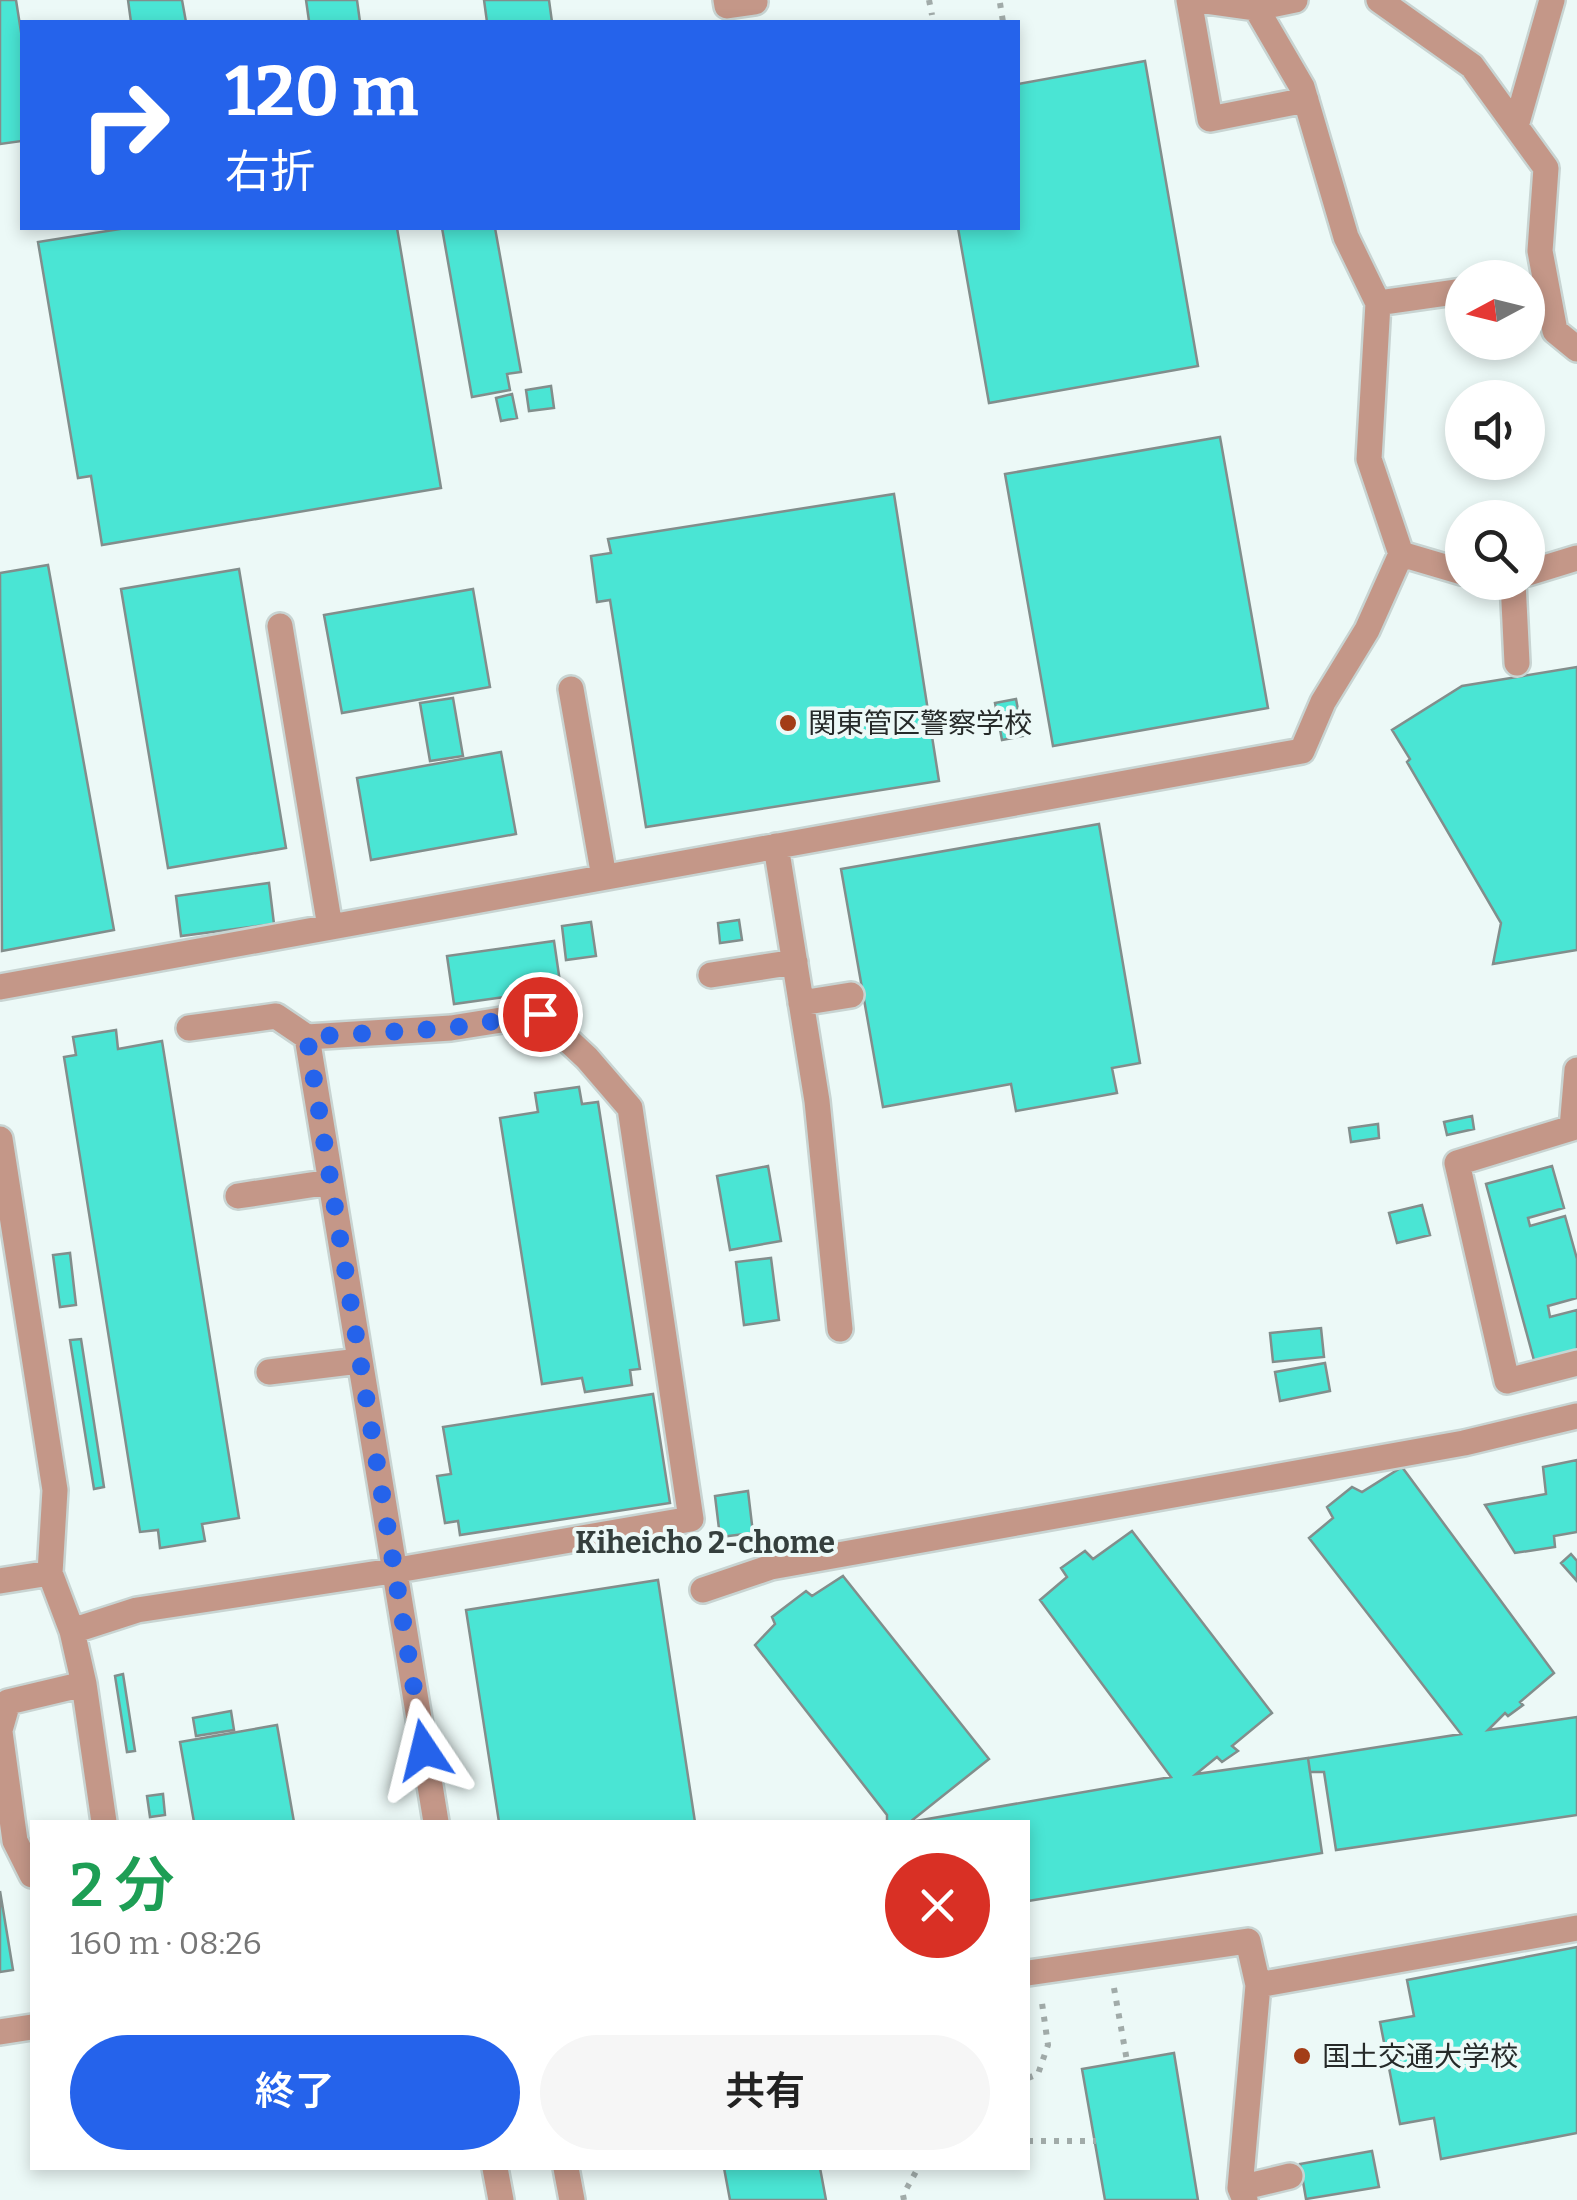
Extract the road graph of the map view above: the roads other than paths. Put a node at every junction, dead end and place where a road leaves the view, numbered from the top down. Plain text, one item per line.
1 (726, 0) edge
2 (1189, 0) edge
3 (1199, 0) edge
4 (1295, 0) edge
5 (1379, 0) edge
6 (1552, 0) edge
7 (755, 2) edge
8 (1256, 8) junction
9 (1306, 100) junction
10 (1516, 126) junction
11 (1445, 293) edge
12 (1378, 303) junction
13 (1545, 327) edge
14 (1555, 331) junction
15 (1577, 349) edge
16 (1400, 554) junction
17 (1577, 558) edge
18 (1445, 567) edge
19 (1545, 568) edge
20 (1513, 600) edge
21 (280, 626) dead end
22 (1517, 663) dead end
23 (572, 690) dead end
24 (776, 846) junction
25 (604, 877) junction
26 (330, 927) junction
27 (794, 962) junction
28 (711, 975) dead end
29 (0, 987) edge
30 (851, 994) dead end
31 (801, 1004) junction
32 (190, 1028) dead end
33 (307, 1037) junction
34 (1577, 1070) edge
35 (1574, 1138) edge
36 (0, 1139) edge
37 (330, 1182) junction
38 (238, 1196) dead end
39 (840, 1329) dead end
40 (358, 1361) junction
41 (1577, 1363) edge
42 (269, 1372) dead end
43 (1577, 1416) edge
44 (392, 1570) junction
45 (50, 1574) junction
46 (0, 1582) edge
47 (703, 1590) dead end
48 (72, 1630) junction
49 (84, 1684) junction
50 (0, 1731) edge
51 (104, 1820) edge
52 (436, 1820) edge
53 (30, 1871) edge
54 (1577, 1928) edge
55 (1032, 1973) edge
56 (1258, 1985) junction
57 (30, 2027) edge
58 (0, 2032) edge
59 (495, 2170) edge
60 (566, 2170) edge
61 (1290, 2176) dead end
62 (1243, 2194) edge
63 (501, 2200) edge
64 (572, 2200) edge

1 - 7 lane
2 - 9 lane
3 - 8 lane
4 - 8 lane
5 - 10 lane
6 - 10 lane
8 - 9 lane
9 - 12 lane
10 - 14 lane
11 - 12 lane
12 - 16 lane
13 - 14 lane
14 - 15 lane
16 - 18 lane
16 - 24 lane
17 - 19 lane
20 - 22 lane
21 - 26 lane
23 - 25 lane
24 - 25 lane
24 - 27 lane
25 - 26 lane
26 - 29 lane
27 - 28 lane
27 - 31 lane
30 - 31 lane
31 - 39 lane
32 - 33 lane
33 - 37 lane
33 - 44 lane
34 - 35 lane
35 - 41 lane
36 - 45 lane
37 - 38 lane
37 - 40 lane
40 - 42 lane
40 - 44 lane
43 - 47 lane
44 - 48 lane
44 - 52 lane
45 - 46 lane
45 - 48 lane
48 - 49 lane
49 - 50 lane
49 - 51 lane
50 - 53 lane
54 - 56 lane
55 - 56 lane
56 - 62 lane
57 - 58 lane
59 - 63 lane
60 - 64 lane
61 - 62 lane

